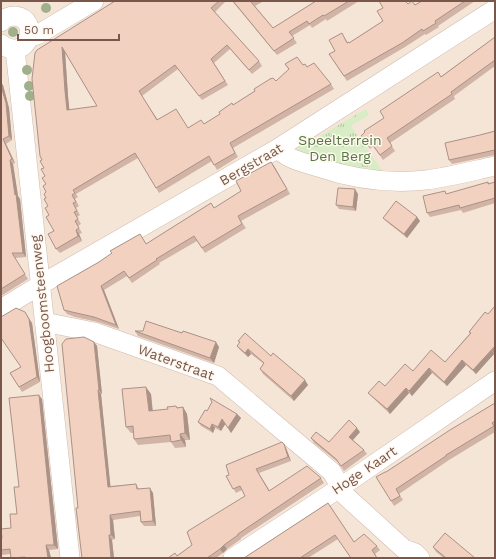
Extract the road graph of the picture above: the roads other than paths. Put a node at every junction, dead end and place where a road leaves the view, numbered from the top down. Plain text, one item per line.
1 (73, 1) edge
2 (94, 1) edge
3 (495, 9) edge
4 (15, 20) edge
5 (8, 46) edge
6 (1, 72) edge
7 (19, 83) junction
8 (277, 149) junction
9 (495, 166) edge
10 (40, 285) junction
11 (1, 309) edge
12 (44, 322) junction
13 (495, 381) edge
14 (338, 489) junction
15 (70, 558) edge
16 (233, 558) edge
17 (420, 558) edge

1 - 4 street
2 - 4 street
3 - 8 street, Bergstraat
4 - 5 street
5 - 7 street, Hoogboomsteenweg
6 - 7 street
7 - 10 street, Hoogboomsteenweg
8 - 9 street
8 - 10 street, Bergstraat
10 - 11 street, Bergstraat
10 - 12 street, Hoogboomsteenweg
12 - 14 street, Waterstraat
12 - 15 street, Hoogboomsteenweg
13 - 14 street, Hoge Kaart
14 - 16 street, Hoge Kaart
14 - 17 street

